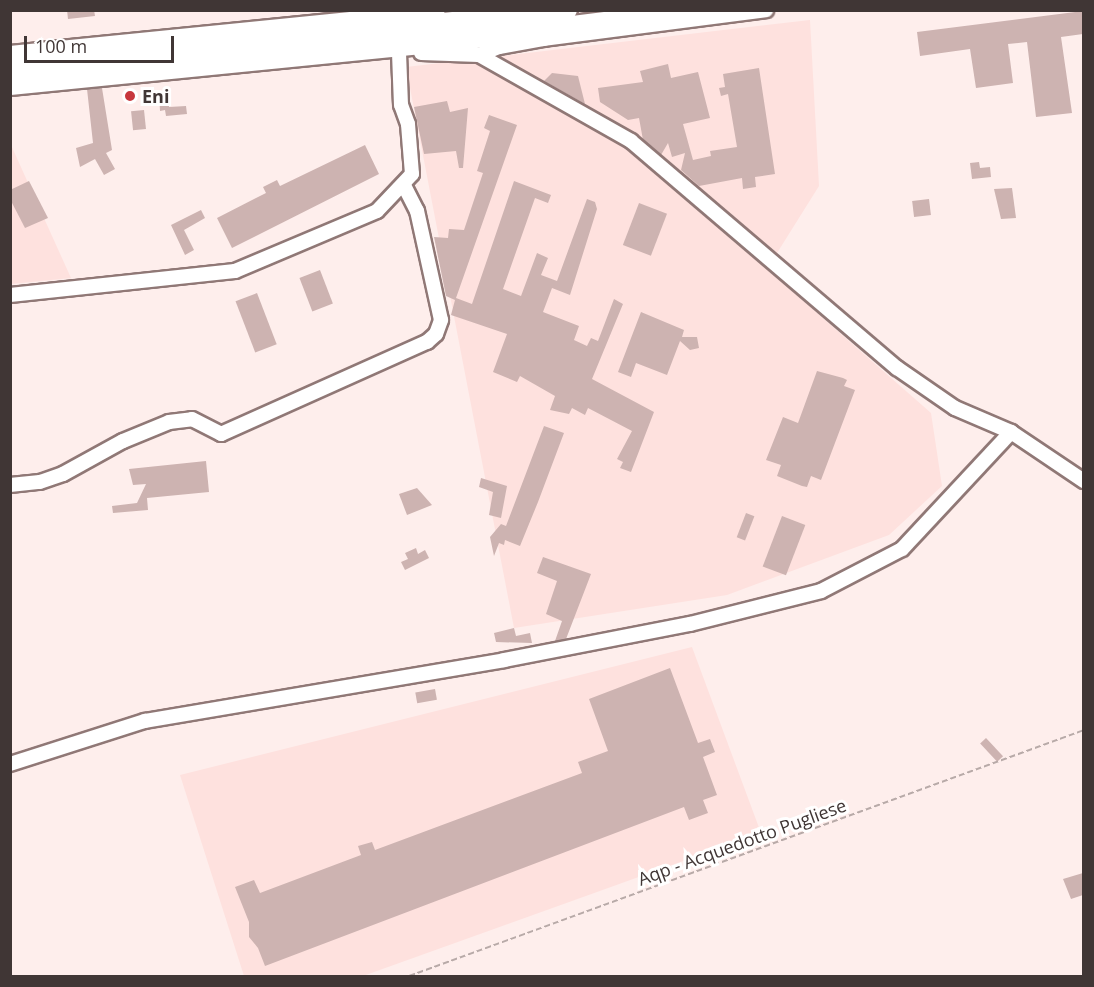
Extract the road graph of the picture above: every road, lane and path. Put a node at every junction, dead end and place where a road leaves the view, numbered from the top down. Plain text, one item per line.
1 (307, 10) edge
2 (350, 10) edge
3 (438, 10) edge
4 (567, 10) edge
5 (700, 10) edge
6 (766, 10) edge
7 (365, 17) junction
8 (294, 26) junction
9 (10, 53) edge
10 (399, 53) junction
11 (326, 55) junction
12 (479, 55) junction
13 (10, 69) edge
14 (10, 85) edge
15 (404, 184) junction
16 (10, 295) edge
17 (1011, 432) junction
18 (1083, 481) edge
19 (10, 485) edge
20 (1083, 730) edge
21 (10, 764) edge
22 (409, 976) edge

1 - 8 street
2 - 7 street
3 - 7 street
4 - 13 highway
5 - 11 highway
6 - 12 street
7 - 8 street
8 - 9 street
10 - 11 street
10 - 12 street
10 - 15 street
11 - 14 highway
12 - 17 street
15 - 16 street
15 - 19 street
17 - 18 street
17 - 21 street
20 - 22 path, Aqp - Acquedotto Pugliese

